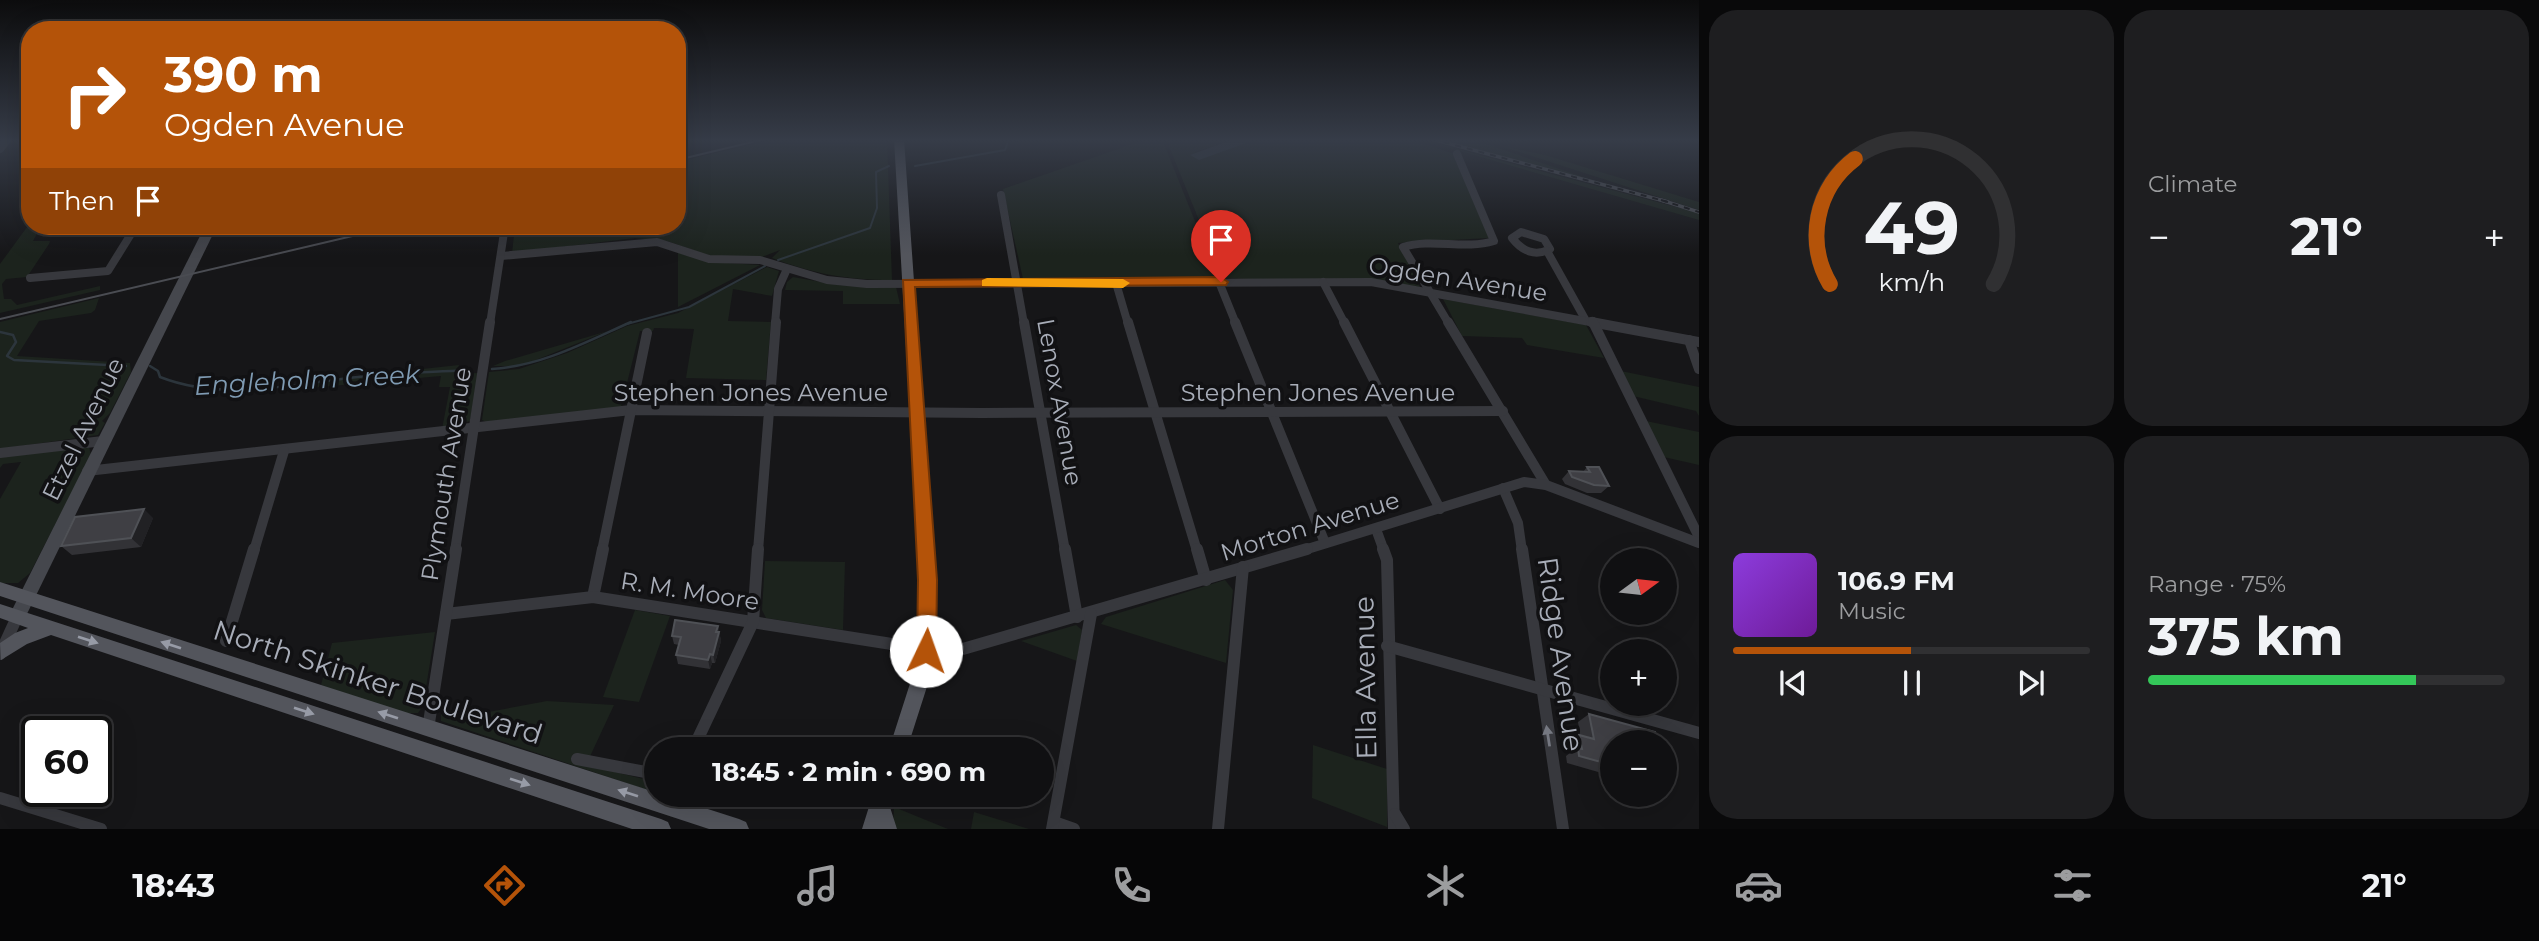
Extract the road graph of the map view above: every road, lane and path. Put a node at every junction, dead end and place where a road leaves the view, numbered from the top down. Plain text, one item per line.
1 (901, 178) edge
2 (1467, 178) edge
3 (1001, 195) dead end
4 (130, 235) edge
5 (206, 235) edge
6 (504, 235) edge
7 (1547, 251) dead end
8 (501, 256) junction
9 (787, 269) junction
10 (30, 278) dead end
11 (1219, 282) junction
12 (1323, 282) junction
13 (908, 283) junction
14 (1016, 283) junction
15 (1116, 283) junction
16 (1429, 293) junction
17 (1588, 320) junction
18 (647, 333) dead end
19 (1694, 341) edge
20 (1699, 369) edge
21 (631, 410) junction
22 (769, 411) junction
23 (1503, 411) junction
24 (916, 412) junction
25 (1389, 412) junction
26 (1040, 413) junction
27 (1156, 413) junction
28 (1275, 413) junction
29 (474, 430) junction
30 (103, 441) junction
31 (284, 451) junction
32 (0, 453) edge
33 (87, 471) junction
34 (1546, 485) junction
35 (1503, 488) junction
36 (1440, 509) junction
37 (1376, 528) junction
38 (1699, 537) edge
39 (1325, 543) junction
40 (1699, 543) edge
41 (1243, 567) junction
42 (1206, 580) junction
43 (0, 589) edge
44 (26, 597) junction
45 (593, 597) junction
46 (9, 614) edge
47 (446, 614) junction
48 (1091, 614) junction
49 (1077, 617) junction
50 (753, 621) junction
51 (51, 628) junction
52 (226, 641) dead end
53 (1387, 646) junction
54 (926, 651) junction
55 (1, 653) edge
56 (1541, 690) junction
57 (428, 729) junction
58 (1699, 733) edge
59 (699, 737) edge
60 (901, 737) edge
61 (577, 759) dead end
62 (644, 772) edge
63 (0, 798) edge
64 (1392, 803) junction
65 (879, 807) edge
66 (883, 807) edge
67 (1053, 825) edge
68 (101, 829) edge
69 (661, 829) edge
70 (739, 829) edge
71 (872, 829) edge
72 (887, 829) edge
73 (1074, 829) edge
74 (1218, 829) edge
75 (1394, 829) edge
76 (1404, 829) edge
77 (1563, 829) edge

1 - 13 main road
2 - 16 street
3 - 14 street, Lenox Avenue
4 - 10 street
5 - 30 street, Etzel Avenue
6 - 8 street, Plymouth Avenue
7 - 17 street
8 - 9 street, Ogden Avenue
8 - 29 street, Plymouth Avenue
9 - 13 street, Ogden Avenue
9 - 22 street
11 - 12 street, Ogden Avenue
11 - 15 street, Ogden Avenue
11 - 28 street
12 - 16 street, Ogden Avenue
12 - 25 street
13 - 14 street, Ogden Avenue
13 - 24 main road
14 - 15 street, Ogden Avenue
14 - 26 street, Lenox Avenue
15 - 27 street
16 - 17 street, Ogden Avenue
16 - 23 street
17 - 19 street, Ogden Avenue
17 - 38 street
18 - 21 street
19 - 20 street
21 - 22 street, Stephen Jones Avenue
21 - 29 street, Stephen Jones Avenue
21 - 45 street
22 - 24 street, Stephen Jones Avenue
22 - 50 street
23 - 25 street, Stephen Jones Avenue
23 - 34 street
24 - 26 street, Stephen Jones Avenue
24 - 54 main road
25 - 28 street, Stephen Jones Avenue
25 - 36 street
26 - 27 street, Stephen Jones Avenue
26 - 49 street, Lenox Avenue
27 - 28 street, Stephen Jones Avenue
27 - 42 street
28 - 39 street
29 - 31 street, Stephen Jones Avenue
29 - 47 street, Plymouth Avenue
30 - 32 street
30 - 33 street, Etzel Avenue
31 - 33 street, Stephen Jones Avenue
31 - 52 street
33 - 44 street, Etzel Avenue
34 - 35 street, Morton Avenue
34 - 40 street, Morton Avenue
35 - 36 street, Morton Avenue
35 - 56 street, Ridge Avenue
36 - 37 street, Morton Avenue
37 - 39 street, Morton Avenue
37 - 53 street, Ella Avenue
39 - 41 street, Morton Avenue
41 - 42 street, Morton Avenue
41 - 74 street
42 - 48 street, Morton Avenue
43 - 44 main road, North Skinker Boulevard
44 - 46 street, Etzel Avenue
57 -> 44 main road, North Skinker Boulevard
45 - 47 street, R. M. Moore
45 - 50 street, R. M. Moore
46 - 51 main road, North Skinker Boulevard
46 - 55 street, Etzel Avenue
47 - 57 street, Plymouth Avenue
48 - 49 street, Morton Avenue
48 - 67 street
49 - 54 street, Morton Avenue
50 - 54 street, R. M. Moore
50 - 59 street
51 - 55 main road
51 -> 69 main road, North Skinker Boulevard
53 - 56 street
53 - 64 street, Ella Avenue
54 - 60 main road
56 - 58 street
77 -> 56 street, Ridge Avenue
70 -> 57 main road, North Skinker Boulevard
61 - 62 street
63 - 68 street
64 - 75 street, Ella Avenue
64 - 76 street
65 - 71 main road
66 - 72 main road
67 - 73 street

